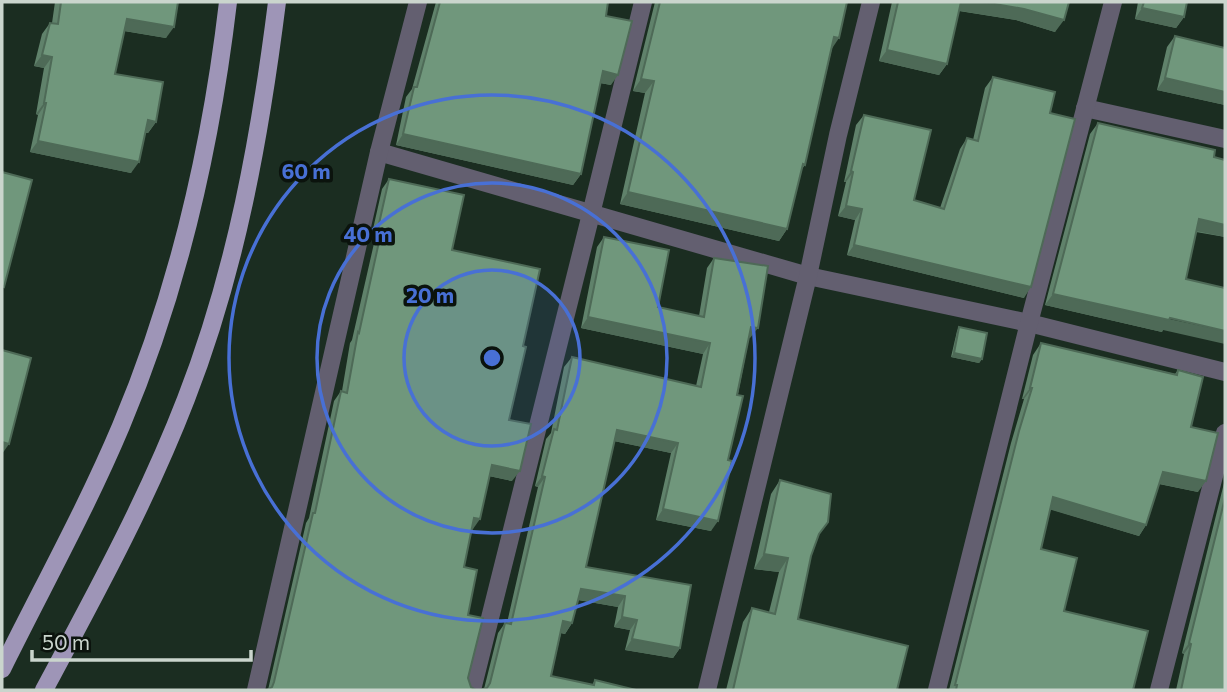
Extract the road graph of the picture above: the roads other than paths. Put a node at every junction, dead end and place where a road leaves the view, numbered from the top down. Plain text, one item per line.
1 (228, 2) edge
2 (276, 2) edge
3 (418, 2) edge
4 (643, 2) edge
5 (872, 2) edge
6 (1113, 2) edge
7 (1085, 108) junction
8 (1225, 139) edge
9 (379, 152) junction
10 (591, 214) junction
11 (807, 276) junction
12 (1030, 323) junction
13 (1225, 372) edge
14 (1225, 433) edge
15 (2, 668) edge
16 (44, 690) edge
17 (256, 690) edge
18 (472, 690) edge
19 (707, 690) edge
20 (937, 690) edge
21 (1159, 690) edge

1 - 15 main road
2 - 16 main road
3 - 9 street
4 - 10 street
5 - 11 street
6 - 7 street
7 - 8 street
7 - 12 street
9 - 10 street
9 - 17 street
10 - 11 street
10 - 18 street
11 - 12 street
11 - 19 street
12 - 13 street
12 - 20 street
14 - 21 street

